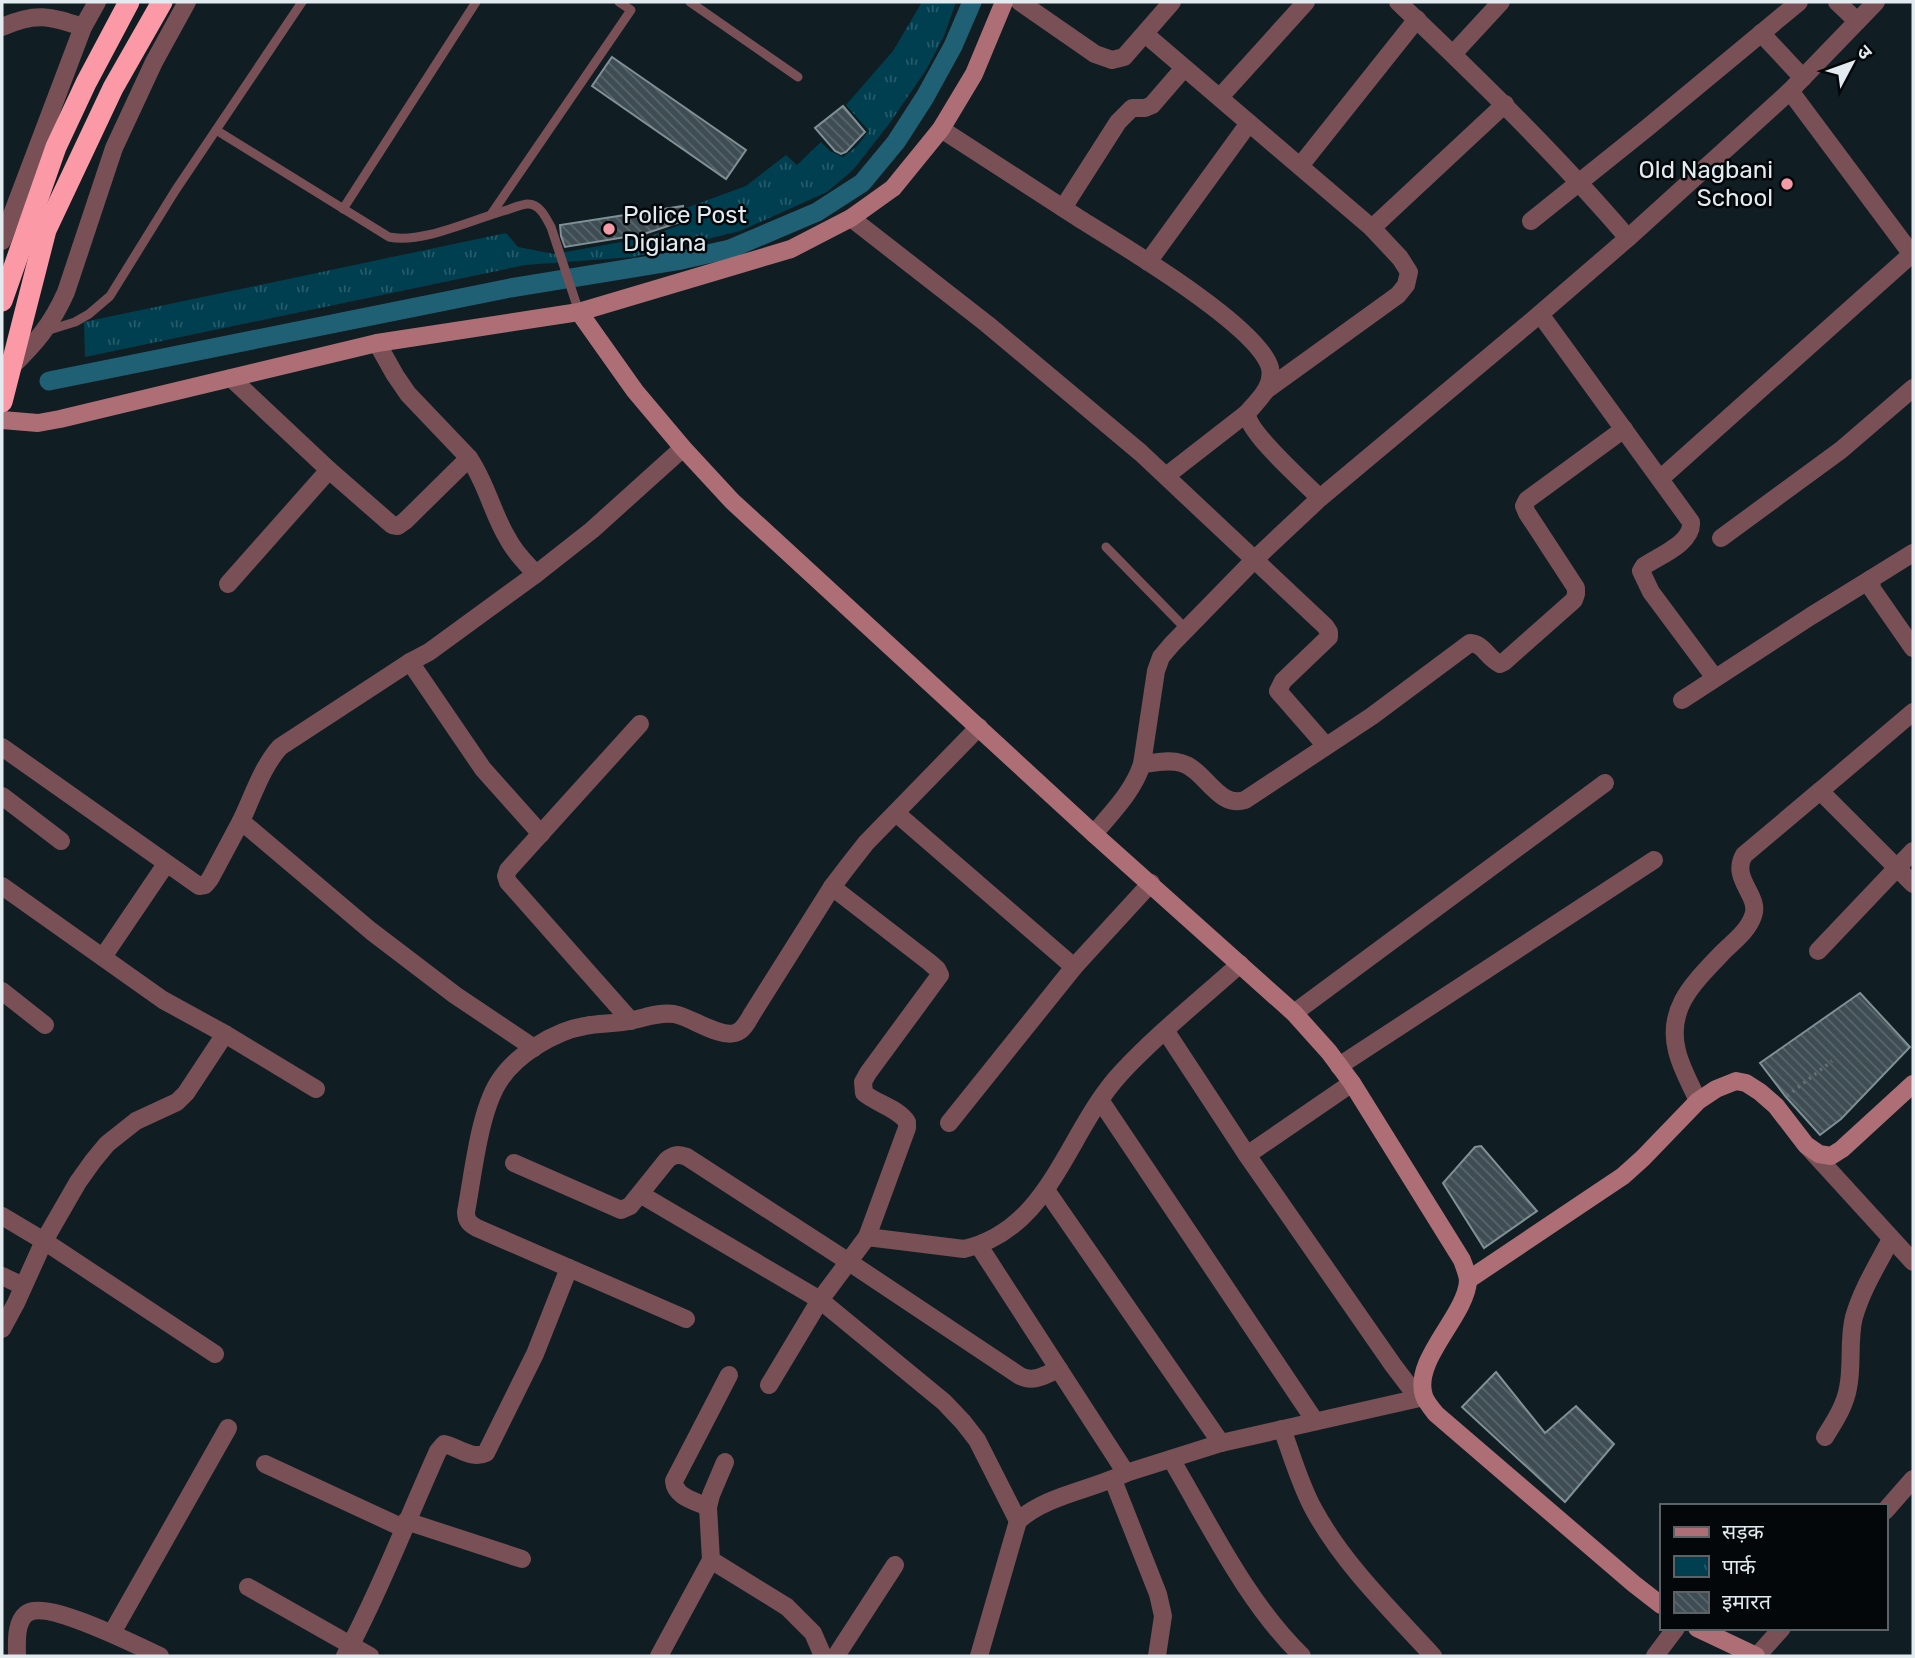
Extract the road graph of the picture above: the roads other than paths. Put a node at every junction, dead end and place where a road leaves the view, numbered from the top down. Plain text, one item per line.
1 (97, 2) edge
2 (129, 2) edge
3 (162, 2) edge
4 (187, 2) edge
5 (302, 2) edge
6 (476, 2) edge
7 (619, 2) edge
8 (690, 2) edge
9 (1004, 2) edge
10 (1020, 2) edge
11 (1172, 2) edge
12 (1306, 2) edge
13 (1398, 2) edge
14 (1501, 2) edge
15 (1799, 2) edge
16 (1837, 2) edge
17 (1877, 2) edge
18 (634, 6) edge
19 (1417, 19) junction
20 (1857, 21) junction
21 (2, 27) edge
22 (83, 27) junction
23 (1761, 33) junction
24 (1145, 34) junction
25 (1453, 54) junction
26 (1184, 68) junction
27 (798, 76) dead end
28 (1796, 85) junction
29 (1220, 97) junction
30 (1505, 104) junction
31 (1249, 123) junction
32 (941, 129) junction
33 (216, 130) junction
34 (1300, 166) junction
35 (1581, 182) junction
36 (1063, 208) junction
37 (342, 209) junction
38 (492, 214) junction
39 (851, 218) junction
40 (1531, 221) dead end
41 (1372, 228) junction
42 (1628, 238) junction
43 (2, 240) edge
44 (1913, 255) edge
45 (1148, 262) junction
46 (2, 301) edge
47 (579, 312) junction
48 (1540, 314) junction
49 (45, 331) junction
50 (377, 342) junction
51 (10, 368) junction
52 (231, 378) junction
53 (1913, 388) edge
54 (1265, 391) junction
55 (2, 402) edge
56 (1247, 413) junction
57 (2, 420) edge
58 (1623, 429) junction
59 (682, 448) junction
60 (469, 458) junction
61 (329, 470) junction
62 (1166, 476) junction
63 (1660, 480) junction
64 (1320, 498) junction
65 (1721, 538) dead end
66 (1106, 547) dead end
67 (1913, 553) edge
68 (1254, 560) junction
69 (536, 575) junction
70 (1871, 579) junction
71 (228, 584) dead end
72 (1187, 630) junction
73 (1913, 648) edge
74 (410, 662) junction
75 (1715, 678) junction
76 (1682, 700) dead end
77 (1913, 712) edge
78 (640, 724) dead end
79 (979, 727) junction
80 (1326, 746) junction
81 (2, 747) edge
82 (1142, 764) junction
83 (1605, 783) dead end
84 (1820, 790) junction
85 (2, 796) edge
86 (896, 813) junction
87 (241, 821) junction
88 (541, 834) junction
89 (1094, 834) junction
90 (61, 841) dead end
91 (1913, 851) edge
92 (1654, 860) dead end
93 (166, 864) junction
94 (1898, 867) junction
95 (1151, 883) junction
96 (1913, 884) edge
97 (2, 886) edge
98 (832, 887) junction
99 (1818, 951) dead end
100 (103, 957) junction
101 (1240, 964) junction
102 (1074, 968) junction
103 (2, 991) edge
104 (1294, 1013) junction
105 (631, 1021) junction
106 (44, 1025) dead end
107 (1165, 1030) junction
108 (225, 1034) junction
109 (534, 1048) junction
110 (1339, 1066) junction
111 (1352, 1083) junction
112 (1913, 1084) edge
113 (316, 1089) dead end
114 (1100, 1100) junction
115 (1698, 1101) junction
116 (949, 1123) dead end
117 (1805, 1145) junction
118 (1247, 1155) junction
119 (514, 1163) dead end
120 (1046, 1190) junction
121 (640, 1194) junction
122 (2, 1216) edge
123 (867, 1237) junction
124 (1891, 1239) junction
125 (44, 1241) junction
126 (979, 1246) junction
127 (849, 1262) junction
128 (1913, 1262) edge
129 (569, 1268) junction
130 (2, 1276) edge
131 (1468, 1280) junction
132 (23, 1286) junction
133 (820, 1300) junction
134 (686, 1319) dead end
135 (2, 1329) edge
136 (215, 1354) dead end
137 (1059, 1369) junction
138 (729, 1375) dead end
139 (769, 1385) dead end
140 (1421, 1398) junction
141 (1315, 1421) junction
142 (228, 1428) dead end
143 (1282, 1429) junction
144 (1825, 1437) dead end
145 (1221, 1443) junction
146 (1171, 1459) junction
147 (726, 1462) dead end
148 (265, 1464) dead end
149 (1120, 1476) junction
150 (1913, 1479) edge
151 (708, 1507) junction
152 (1887, 1509) edge
153 (1018, 1521) junction
154 (405, 1524) junction
155 (522, 1559) dead end
156 (711, 1560) junction
157 (895, 1565) dead end
158 (248, 1587) dead end
159 (1660, 1604) edge
160 (1674, 1630) edge
161 (1701, 1630) edge
162 (1780, 1630) edge
163 (112, 1633) junction
164 (347, 1651) edge
165 (18, 1656) edge
166 (160, 1656) edge
167 (369, 1656) edge
168 (659, 1656) edge
169 (823, 1656) edge
170 (836, 1656) edge
171 (979, 1656) edge
172 (1157, 1656) edge
173 (1302, 1656) edge
174 (1433, 1656) edge
175 (1654, 1656) edge
176 (1756, 1656) edge

1 - 22 street
2 - 46 highway
3 - 51 highway
4 - 49 street
5 - 33 lane
6 - 37 lane
7 - 18 lane
8 - 27 lane
9 - 32 street
10 - 24 street
11 - 24 street
12 - 29 street
13 - 19 street
14 - 25 street
15 - 23 street
16 - 20 street
17 - 20 street
18 - 38 lane
19 - 25 street
19 - 34 street
20 - 28 street
21 - 22 street
22 - 43 street
23 - 28 street
23 - 35 street
24 - 26 street
25 - 30 street
26 - 29 street
26 - 36 street
28 - 42 street
28 - 44 street
29 - 31 street
30 - 35 street
30 - 41 street
31 - 34 street
31 - 45 street
32 - 36 street
32 - 39 street
33 - 37 lane
33 - 49 lane
34 - 41 street
35 - 40 street
35 - 42 street
36 - 45 street
37 - 38 lane
38 - 47 lane
39 - 47 street
39 - 62 street
41 - 54 street
42 - 48 street
44 - 63 street
45 - 54 street
47 - 50 street
47 - 59 street
48 - 58 street
48 - 64 street
49 - 51 street
50 - 52 street
50 - 60 street
51 - 55 highway
52 - 57 street
52 - 61 street
53 - 65 street
54 - 56 street
56 - 62 street
56 - 64 street
58 - 63 street
58 - 80 street
59 - 69 street
59 - 79 street
60 - 61 street
60 - 69 street
61 - 71 street
62 - 68 street
63 - 75 street
64 - 68 street
66 - 72 lane
67 - 70 street
68 - 72 street
68 - 80 street
69 - 74 street
70 - 73 street
70 - 75 street
72 - 82 street
74 - 87 street
74 - 88 street
75 - 76 street
77 - 84 street
78 - 88 street
79 - 86 street
79 - 89 street
80 - 82 street
81 - 93 street
82 - 89 street
83 - 104 street
84 - 94 street
84 - 115 street
85 - 90 street
86 - 98 street
86 - 102 street
87 - 93 street
87 - 109 street
88 - 105 street
89 - 95 street
91 - 94 street
92 - 110 street
93 - 100 street
94 - 96 street
94 - 99 street
95 - 101 street
95 - 102 street
97 - 100 street
98 - 105 street
98 - 123 street
100 - 108 street
101 - 104 street
101 - 107 street
102 - 116 street
103 - 106 street
104 - 110 street
105 - 109 street
107 - 114 street
107 - 118 street
108 - 113 street
108 - 125 street
109 - 129 street
110 - 111 street
111 - 118 street
111 - 131 street
112 - 117 street
114 - 120 street
114 - 141 street
115 - 117 street
115 - 131 street
117 - 124 street
118 - 140 street
119 - 121 street
120 - 126 street
120 - 145 street
121 - 127 street
121 - 133 street
122 - 125 street
123 - 126 street
123 - 127 street
124 - 128 street
124 - 144 street
125 - 132 street
125 - 136 street
126 - 137 street
127 - 133 street
127 - 137 street
129 - 134 street
129 - 154 street
130 - 132 street
131 - 140 street
132 - 135 street
133 - 139 street
133 - 153 street
137 - 149 street
138 - 151 street
140 - 141 street
140 - 159 street
141 - 143 street
142 - 163 street
143 - 145 street
143 - 174 street
145 - 146 street
146 - 149 street
146 - 173 street
147 - 151 street
148 - 154 street
149 - 153 street
149 - 172 street
150 - 152 street
151 - 156 street
153 - 171 street
154 - 155 street
154 - 164 street
156 - 168 street
156 - 169 street
157 - 170 street
158 - 164 street
160 - 175 street
161 - 176 street
162 - 176 street
163 - 165 street
163 - 166 street
164 - 167 street

